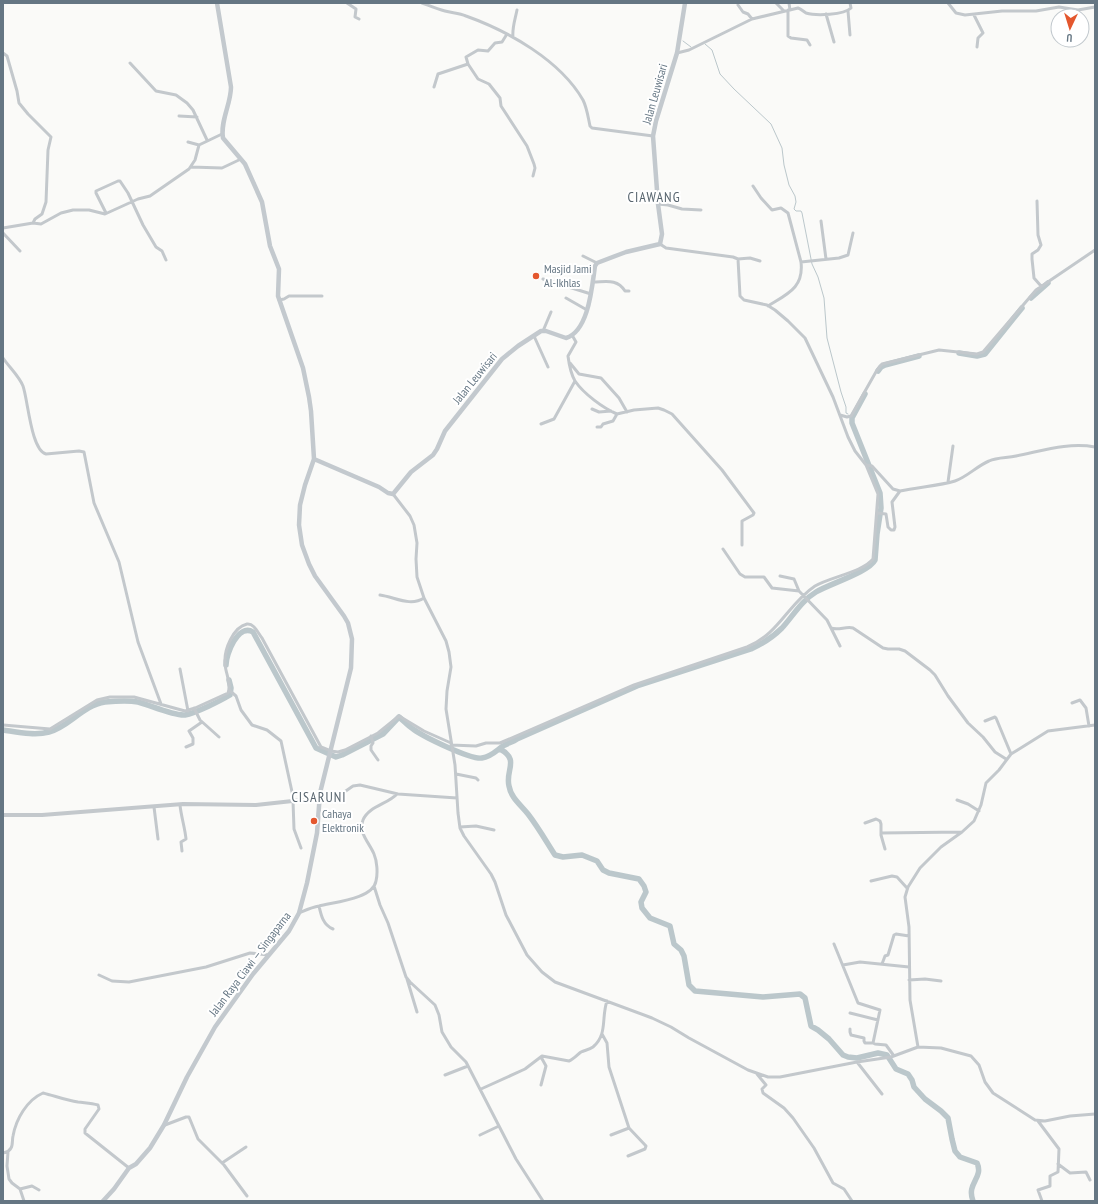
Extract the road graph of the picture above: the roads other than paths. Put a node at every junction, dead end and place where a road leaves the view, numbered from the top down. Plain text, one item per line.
1 (217, 3) edge
2 (347, 3) edge
3 (422, 3) edge
4 (685, 3) edge
5 (776, 3) edge
6 (789, 3) edge
7 (850, 3) edge
8 (948, 3) edge
9 (1094, 3) edge
10 (738, 5) dead end
11 (1095, 7) edge
12 (517, 10) dead end
13 (789, 10) junction
14 (848, 10) junction
15 (784, 11) junction
16 (826, 14) junction
17 (974, 15) junction
18 (359, 19) dead end
19 (752, 19) junction
20 (507, 34) junction
21 (850, 35) dead end
22 (513, 37) junction
23 (834, 42) dead end
24 (810, 45) dead end
25 (977, 46) dead end
26 (3, 53) edge
27 (677, 53) junction
28 (130, 63) dead end
29 (468, 64) junction
30 (434, 87) dead end
31 (179, 116) dead end
32 (197, 117) junction
33 (222, 134) junction
34 (654, 136) junction
35 (207, 140) junction
36 (188, 142) dead end
37 (199, 145) junction
38 (241, 159) junction
39 (191, 167) junction
40 (533, 176) dead end
41 (753, 186) dead end
42 (677, 196) dead end
43 (1037, 200) dead end
44 (132, 202) junction
45 (658, 204) junction
46 (663, 204) junction
47 (701, 210) dead end
48 (106, 213) junction
49 (821, 220) dead end
50 (33, 223) junction
51 (3, 228) edge
52 (853, 233) dead end
53 (3, 234) edge
54 (660, 244) junction
55 (1095, 250) edge
56 (20, 251) dead end
57 (583, 256) dead end
58 (738, 259) junction
59 (826, 259) junction
60 (166, 260) dead end
61 (760, 260) dead end
62 (801, 262) junction
63 (597, 263) junction
64 (543, 279) dead end
65 (593, 282) junction
66 (1041, 286) junction
67 (629, 291) dead end
68 (592, 294) junction
69 (322, 296) dead end
70 (566, 298) dead end
71 (279, 300) junction
72 (768, 306) junction
73 (587, 310) junction
74 (551, 312) dead end
75 (543, 330) junction
76 (572, 335) junction
77 (534, 336) junction
78 (3, 358) edge
79 (569, 362) junction
80 (548, 367) dead end
81 (575, 381) junction
82 (592, 409) dead end
83 (611, 411) junction
84 (627, 412) junction
85 (617, 414) junction
86 (840, 415) junction
87 (541, 424) dead end
88 (597, 427) dead end
89 (952, 446) dead end
90 (1095, 447) edge
91 (314, 459) junction
92 (868, 465) junction
93 (948, 482) junction
94 (900, 492) junction
95 (393, 494) junction
96 (879, 513) junction
97 (742, 545) dead end
98 (723, 549) dead end
99 (780, 576) dead end
100 (799, 591) junction
101 (380, 595) dead end
102 (804, 595) junction
103 (424, 598) junction
104 (831, 628) junction
105 (840, 646) dead end
106 (180, 669) dead end
107 (230, 691) junction
108 (1072, 703) dead end
109 (161, 704) junction
110 (188, 711) junction
111 (195, 711) junction
112 (985, 721) dead end
113 (202, 722) junction
114 (1095, 725) edge
115 (3, 726) edge
116 (1089, 726) junction
117 (219, 737) dead end
118 (372, 738) junction
119 (451, 745) junction
120 (186, 747) dead end
121 (331, 754) junction
122 (1011, 754) junction
123 (1006, 759) junction
124 (378, 760) dead end
125 (456, 774) junction
126 (478, 780) dead end
127 (397, 794) junction
128 (320, 798) junction
129 (457, 798) junction
130 (958, 800) dead end
131 (294, 801) junction
132 (180, 805) junction
133 (154, 807) junction
134 (979, 811) junction
135 (3, 815) edge
136 (865, 823) dead end
137 (460, 827) junction
138 (494, 830) dead end
139 (962, 832) junction
140 (881, 833) junction
141 (158, 839) dead end
142 (300, 848) dead end
143 (885, 849) dead end
144 (182, 851) dead end
145 (871, 881) dead end
146 (374, 886) junction
147 (907, 888) junction
148 (319, 906) junction
149 (299, 914) junction
150 (333, 929) dead end
151 (909, 936) junction
152 (834, 944) dead end
153 (269, 955) junction
154 (882, 964) junction
155 (843, 965) junction
156 (909, 967) junction
157 (99, 975) dead end
158 (406, 977) junction
159 (910, 980) junction
160 (941, 981) dead end
161 (607, 1001) junction
162 (417, 1012) dead end
163 (850, 1013) dead end
164 (878, 1020) junction
165 (850, 1029) dead end
166 (602, 1034) junction
167 (873, 1043) junction
168 (918, 1047) junction
169 (541, 1057) junction
170 (893, 1057) junction
171 (857, 1062) junction
172 (468, 1066) junction
173 (757, 1073) junction
174 (445, 1075) dead end
175 (541, 1085) dead end
176 (481, 1089) junction
177 (882, 1094) dead end
178 (1095, 1114) edge
179 (1038, 1121) junction
180 (164, 1125) junction
181 (499, 1126) junction
182 (629, 1128) junction
183 (480, 1135) dead end
184 (611, 1135) dead end
185 (246, 1147) dead end
186 (3, 1152) edge
187 (8, 1152) junction
188 (628, 1156) dead end
189 (222, 1163) junction
190 (1058, 1164) junction
191 (129, 1168) junction
192 (1090, 1180) dead end
193 (20, 1189) junction
194 (39, 1190) dead end
195 (247, 1196) dead end
196 (24, 1201) edge
197 (103, 1201) edge
198 (543, 1201) edge
199 (852, 1201) edge
200 (1042, 1201) edge

1 - 33 main road
2 - 18 street
3 - 20 street
4 - 27 main road, Jalan Leuwisari
5 - 15 street
6 - 13 street
7 - 14 street
8 - 17 street
9 - 11 street
10 - 19 street
11 - 17 street
12 - 22 street
13 - 15 street
13 - 16 street
13 - 24 street
14 - 16 street
14 - 21 street
15 - 19 street
16 - 23 street
17 - 25 street
19 - 27 street
20 - 22 street
20 - 29 street
22 - 34 street
26 - 50 street
27 - 34 main road, Jalan Leuwisari
28 - 32 street
29 - 30 street
29 - 40 street
31 - 32 street
32 - 35 street
33 - 35 street
33 - 38 main road, Jalan Raya Ciawi — Singaparna
34 - 45 main road, Jalan Leuwisari
35 - 37 street
36 - 37 street
37 - 39 street
38 - 39 street
38 - 71 main road, Jalan Raya Ciawi — Singaparna
39 - 44 street
41 - 62 street
42 - 46 street
43 - 66 street
44 - 48 street
44 - 48 street
44 - 60 street
45 - 46 street
45 - 54 main road, Jalan Leuwisari
46 - 47 street
48 - 50 street
49 - 59 street
50 - 51 street
52 - 59 street
53 - 56 street
54 - 58 street
54 - 63 main road
55 - 66 street
57 - 63 street
58 - 61 street
58 - 72 street
59 - 62 street
62 - 72 street
63 - 65 main road
64 - 68 street
65 - 67 street
65 - 68 main road
66 - 86 street
68 - 73 main road
69 - 71 street
70 - 73 street
71 - 91 main road, Jalan Raya Ciawi — Singaparna
72 - 86 street
73 - 76 main road
74 - 75 street
75 - 76 main road
75 - 77 main road, Jalan Leuwisari
76 - 79 street
77 - 80 street
77 - 95 main road, Jalan Leuwisari
78 - 109 street
79 - 81 street
79 - 84 street
81 - 83 street
81 - 87 street
82 - 83 street
83 - 85 street
84 - 85 street
84 - 97 street
85 - 88 street
86 - 92 street
89 - 93 street
90 - 93 street
91 - 95 main road
91 - 121 main road, Jalan Raya Ciawi — Singaparna
92 - 94 street
92 - 96 street
93 - 94 street
94 - 96 street
95 - 103 street
96 - 102 street
98 - 100 street
99 - 100 street
100 - 102 street
101 - 103 street
102 - 104 street
102 - 119 street
103 - 119 street
104 - 105 street
104 - 123 street
106 - 110 street
107 - 111 street
107 - 121 street
107 - 131 street
108 - 116 street
109 - 110 street
109 - 115 street
110 - 111 street
111 - 113 street
112 - 122 street
113 - 117 street
113 - 120 street
114 - 116 street
116 - 122 street
118 - 119 street
118 - 121 street
118 - 124 street
119 - 125 street
121 - 128 main road, Jalan Raya Ciawi — Singaparna
122 - 123 street
123 - 134 street
125 - 126 street
125 - 129 street
127 - 128 street
127 - 129 street
127 - 146 street
128 - 131 street
128 - 149 main road, Jalan Raya Ciawi — Singaparna
129 - 137 street
130 - 134 street
131 - 132 street
131 - 142 street
132 - 133 street
132 - 144 street
133 - 135 street
133 - 141 street
134 - 139 street
136 - 140 street
137 - 138 street
137 - 161 street
139 - 140 street
139 - 147 street
140 - 143 street
145 - 147 street
146 - 148 street
146 - 158 street
147 - 151 street
148 - 149 street
148 - 150 street
149 - 153 main road, Jalan Raya Ciawi — Singaparna
151 - 154 street
151 - 156 street
152 - 155 street
153 - 157 street
153 - 180 main road, Jalan Raya Ciawi — Singaparna
154 - 155 street
154 - 156 street
155 - 164 street
156 - 159 street
158 - 162 street
158 - 172 street
159 - 160 street
159 - 168 street
161 - 166 street
161 - 173 street
163 - 164 street
164 - 167 street
165 - 167 street
166 - 169 street
166 - 182 street
167 - 170 street
168 - 170 street
168 - 179 street
169 - 175 street
169 - 176 street
170 - 171 street
171 - 173 street
171 - 177 street
172 - 174 street
172 - 176 street
173 - 199 street
176 - 181 street
178 - 179 street
179 - 190 street
180 - 189 street
180 - 191 main road, Jalan Raya Ciawi — Singaparna
181 - 183 street
181 - 198 street
182 - 184 street
182 - 188 street
185 - 189 street
186 - 187 street
187 - 191 street
187 - 193 street
189 - 195 street
190 - 192 street
190 - 200 street
191 - 197 main road, Jalan Raya Ciawi — Singaparna
193 - 194 street
193 - 196 street

